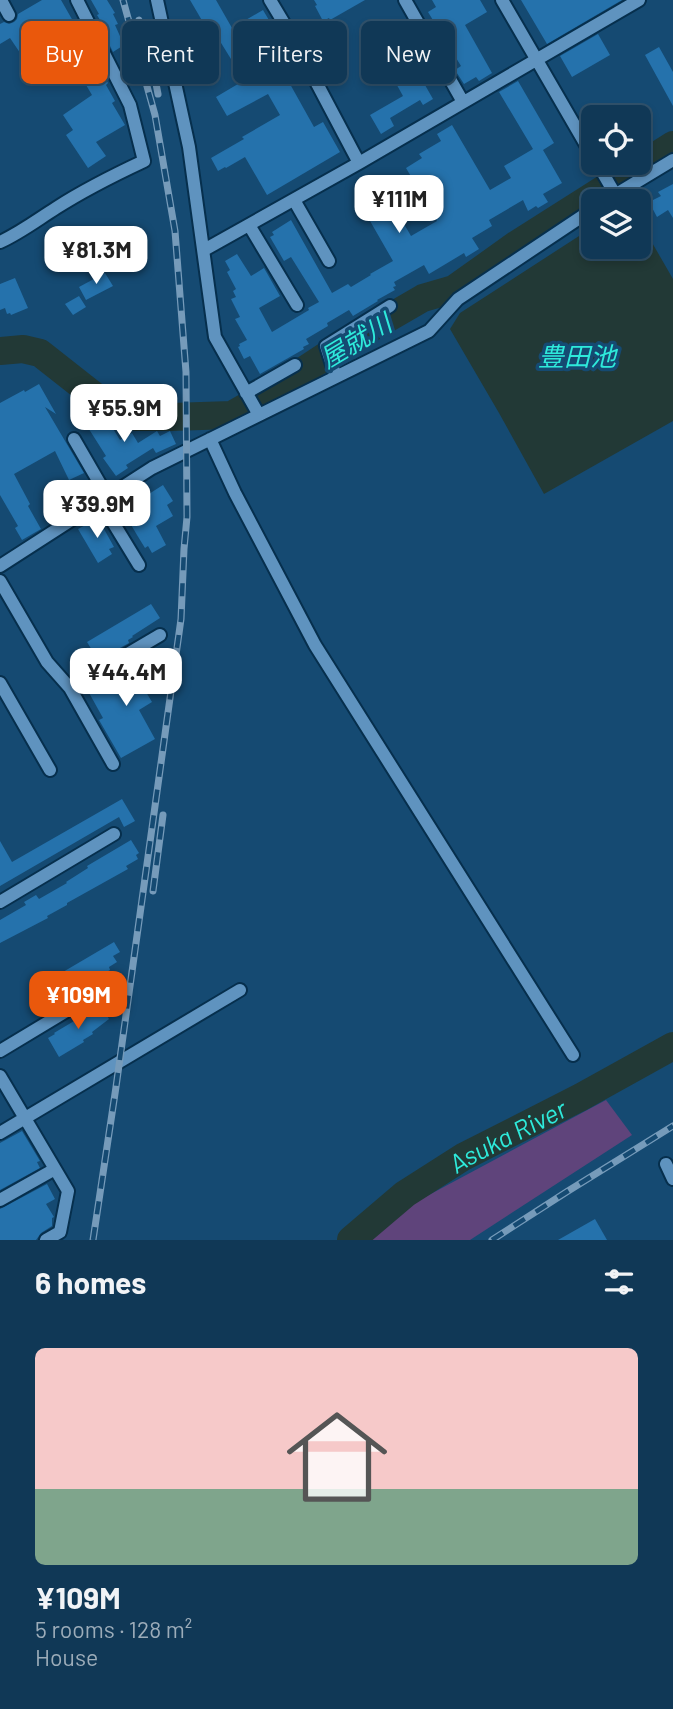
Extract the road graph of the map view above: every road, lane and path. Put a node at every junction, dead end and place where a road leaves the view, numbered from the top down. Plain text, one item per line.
1 (1, 0) edge
2 (77, 0) edge
3 (157, 0) edge
4 (270, 0) edge
5 (405, 0) edge
6 (502, 0) edge
7 (639, 0) edge
8 (9, 15) dead end
9 (283, 21) edge
10 (537, 60) junction
11 (317, 84) edge
12 (463, 102) junction
13 (581, 136) edge
14 (673, 159) edge
15 (359, 163) junction
16 (625, 189) edge
17 (294, 200) junction
18 (581, 217) edge
19 (249, 225) junction
20 (0, 243) edge
21 (204, 250) junction
22 (329, 261) dead end
23 (297, 305) dead end
24 (390, 306) dead end
25 (295, 365) dead end
26 (336, 377) junction
27 (252, 403) junction
28 (74, 439) dead end
29 (210, 439) junction
30 (104, 498) junction
31 (139, 565) dead end
32 (0, 566) edge
33 (0, 580) edge
34 (160, 635) dead end
35 (0, 683) edge
36 (70, 688) junction
37 (113, 764) dead end
38 (50, 770) dead end
39 (114, 834) dead end
40 (0, 902) edge
41 (108, 986) dead end
42 (240, 990) dead end
43 (0, 1051) edge
44 (573, 1055) dead end
45 (0, 1076) edge
46 (25, 1118) junction
47 (0, 1133) edge
48 (666, 1164) dead end
49 (55, 1169) junction
50 (673, 1178) edge
51 (0, 1200) edge
52 (46, 1240) edge

1 - 8 street
2 - 20 street
3 - 21 street
4 - 9 street
5 - 12 street
6 - 10 street
7 - 10 street
10 - 12 street
10 - 13 street
11 - 15 street
12 - 15 street
14 - 16 street
15 - 17 street
17 - 19 street
17 - 22 street
18 - 26 street
19 - 21 street
19 - 23 street
21 - 27 street
24 - 26 street
25 - 27 street
26 - 27 street
27 - 29 street
28 - 30 street
29 - 30 street
29 - 44 street
30 - 31 street
30 - 32 street
33 - 36 street
34 - 36 street
35 - 38 street
36 - 37 street
39 - 40 street
41 - 43 street
42 - 46 street
45 - 46 street
46 - 47 street
46 - 49 street
48 - 50 street
49 - 51 street
49 - 52 street

